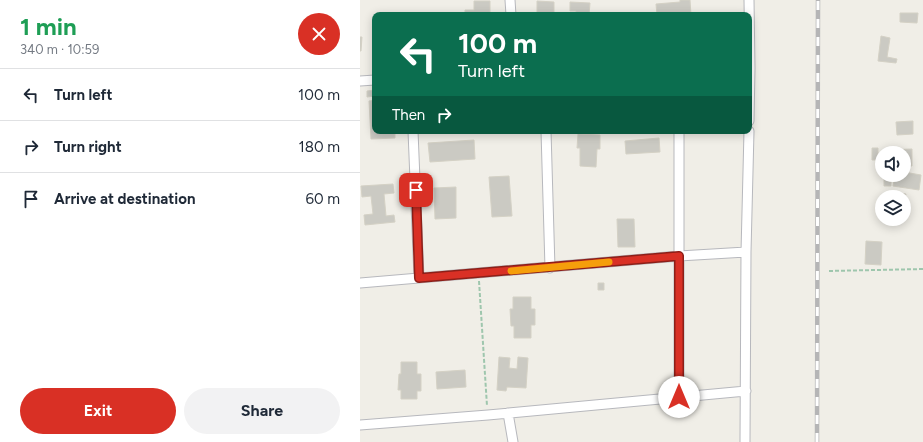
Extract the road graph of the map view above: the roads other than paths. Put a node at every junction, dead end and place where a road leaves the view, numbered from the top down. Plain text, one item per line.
1 (510, 0) edge
2 (749, 0) edge
3 (511, 12) edge
4 (749, 12) edge
5 (372, 80) edge
6 (360, 81) edge
7 (413, 134) edge
8 (546, 134) edge
9 (679, 134) edge
10 (749, 134) edge
11 (746, 252) junction
12 (679, 256) junction
13 (550, 268) junction
14 (419, 278) junction
15 (360, 283) edge
16 (746, 391) junction
17 (679, 397) junction
18 (508, 413) junction
19 (360, 425) edge
20 (513, 442) edge
21 (745, 442) edge

1 - 3 street
2 - 4 street
5 - 6 street
7 - 14 street
8 - 13 street
9 - 12 street
10 - 11 street
11 - 12 street
11 - 16 street
12 - 13 street
12 - 17 street
13 - 14 street
14 - 15 street
16 - 17 street
16 - 21 street
17 - 18 street
18 - 19 street
18 - 20 street

